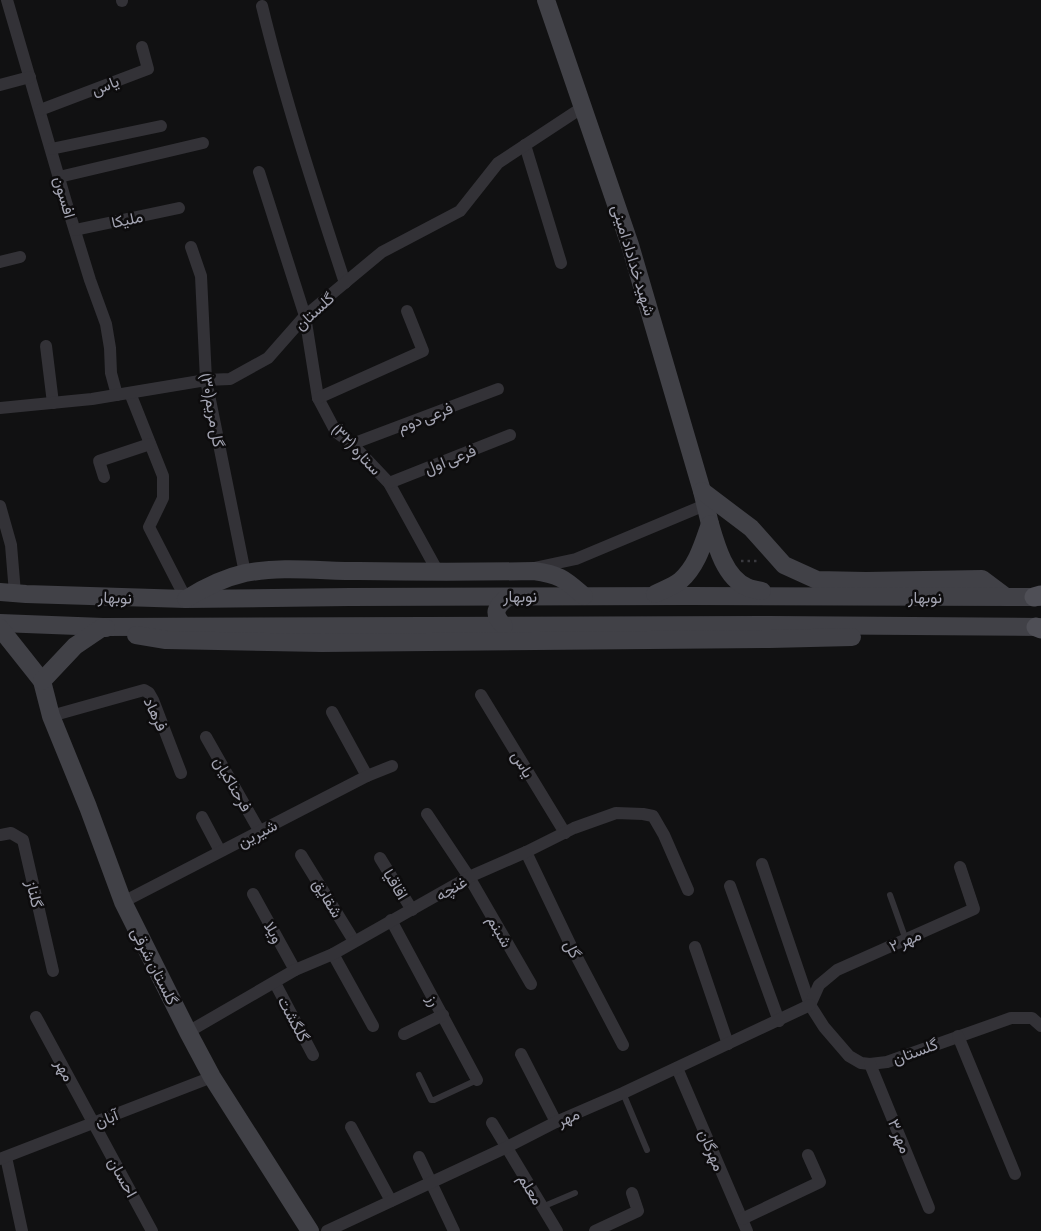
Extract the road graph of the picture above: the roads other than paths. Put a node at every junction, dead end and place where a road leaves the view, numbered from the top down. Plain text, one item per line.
1 (7, 0) edge
2 (546, 0) edge
3 (262, 6) dead end
4 (142, 47) dead end
5 (30, 77) junction
6 (0, 85) edge
7 (583, 107) junction
8 (40, 110) junction
9 (161, 126) dead end
10 (203, 143) dead end
11 (525, 145) junction
12 (51, 149) junction
13 (259, 172) dead end
14 (59, 177) junction
15 (179, 208) dead end
16 (75, 230) junction
17 (191, 247) dead end
18 (20, 258) dead end
19 (0, 262) edge
20 (561, 263) dead end
21 (345, 283) junction
22 (407, 311) dead end
23 (305, 316) junction
24 (46, 346) dead end
25 (206, 380) junction
26 (498, 389) dead end
27 (130, 393) junction
28 (117, 395) junction
29 (318, 398) junction
30 (53, 403) junction
31 (0, 408) edge
32 (510, 435) dead end
33 (150, 444) junction
34 (352, 444) junction
35 (104, 477) dead end
36 (390, 483) junction
37 (704, 498) junction
38 (0, 506) edge
39 (710, 524) junction
40 (438, 572) junction
41 (520, 572) junction
42 (245, 573) junction
43 (7, 592) edge
44 (508, 596) junction
45 (584, 596) junction
46 (651, 596) junction
47 (779, 596) junction
48 (912, 596) junction
49 (1039, 596) edge
50 (1006, 597) junction
51 (186, 599) junction
52 (0, 623) edge
53 (909, 625) junction
54 (965, 625) junction
55 (504, 626) junction
56 (103, 627) junction
57 (0, 628) edge
58 (1039, 628) edge
59 (634, 632) junction
60 (770, 632) junction
61 (42, 681) junction
62 (481, 695) dead end
63 (332, 712) dead end
64 (51, 716) junction
65 (206, 737) dead end
66 (392, 766) dead end
67 (180, 773) dead end
68 (367, 776) junction
69 (427, 814) dead end
70 (202, 817) dead end
71 (260, 832) junction
72 (565, 833) junction
73 (0, 835) edge
74 (220, 851) junction
75 (526, 852) junction
76 (301, 855) dead end
77 (380, 858) dead end
78 (762, 864) dead end
79 (960, 867) dead end
80 (469, 877) junction
81 (730, 886) dead end
82 (688, 890) dead end
83 (253, 894) dead end
84 (890, 895) dead end
85 (122, 902) junction
86 (412, 910) junction
87 (391, 920) junction
88 (906, 940) junction
89 (354, 941) junction
90 (695, 946) dead end
91 (333, 954) junction
92 (295, 970) junction
93 (53, 971) dead end
94 (275, 983) junction
95 (531, 984) dead end
96 (810, 1006) junction
97 (443, 1015) junction
98 (36, 1017) dead end
99 (778, 1021) junction
100 (373, 1026) dead end
101 (1041, 1026) edge
102 (188, 1032) junction
103 (404, 1034) dead end
104 (958, 1036) junction
105 (728, 1044) junction
106 (623, 1045) dead end
107 (521, 1054) dead end
108 (313, 1055) dead end
109 (870, 1064) junction
110 (677, 1068) junction
111 (419, 1075) dead end
112 (212, 1077) junction
113 (477, 1080) joint
114 (623, 1093) junction
115 (556, 1122) junction
116 (93, 1123) junction
117 (492, 1123) dead end
118 (351, 1127) dead end
119 (505, 1148) junction
120 (648, 1150) dead end
121 (808, 1155) dead end
122 (419, 1157) dead end
123 (3, 1158) edge
124 (1015, 1174) dead end
125 (432, 1182) junction
126 (575, 1193) dead end
127 (632, 1193) dead end
128 (391, 1201) junction
129 (542, 1207) junction
130 (929, 1208) dead end
131 (742, 1219) junction
132 (22, 1231) edge
133 (152, 1231) edge
134 (310, 1231) edge
135 (327, 1231) edge
136 (454, 1231) edge
137 (557, 1231) edge
138 (595, 1231) edge
139 (748, 1231) edge

1 - 5 street, افسون
2 - 7 street, شهید خداداد امینی
3 - 21 street
4 - 8 street, یاس
5 - 6 street
5 - 8 street, افسون
7 - 11 street, گلستان
7 - 37 street, شهید خداداد امینی
8 - 12 street, افسون
9 - 12 street
10 - 14 street
11 - 20 street
11 - 21 street, گلستان
12 - 14 street, افسون
13 - 23 street, ستاره (۳۲)
14 - 16 street, افسون
15 - 16 street, ملیکا
16 - 28 street, افسون
17 - 25 street, گل مریم(۳۰)
18 - 19 street
21 - 23 street, گلستان
22 - 29 street
23 - 25 street, گلستان
23 - 29 street, ستاره (۳۲)
24 - 30 street
25 - 27 street, گلستان
25 - 42 street, گل مریم(۳۰)
26 - 34 street, فرعی دوم
27 - 28 street, گلستان
27 - 33 street
28 - 30 street, گلستان
29 - 34 street, ستاره (۳۲)
30 - 31 street, گلستان
32 - 36 street, فرعی اول
33 - 35 street
33 - 51 street
34 - 36 street, ستاره (۳۲)
36 - 40 street, ستاره (۳۲)
37 - 39 street, شهید خداداد امینی
37 - 41 street
37 - 50 street
38 - 43 street
39 - 46 street
39 - 47 street, شهید خداداد امینی
40 - 41 street
40 - 42 street
41 - 45 street
42 - 51 street
43 - 51 street, نوبهار
44 - 45 street, نوبهار
44 - 51 street, نوبهار
44 - 55 street
45 - 46 street, نوبهار
46 - 47 street, نوبهار
47 - 48 street, نوبهار
48 - 50 street, نوبهار
48 - 53 street
49 - 50 street, نوبهار
52 - 56 street, نوبهار
53 - 54 street, نوبهار
53 - 60 street, نوبهار
54 - 58 street, نوبهار
54 - 60 street
55 - 56 street, نوبهار
55 - 59 street, نوبهار
56 - 59 street
56 - 61 street
57 - 61 street, گلستان شرقی
59 - 60 street, نوبهار
61 - 64 street, گلستان شرقی
62 - 72 street, یاس
63 - 68 street
64 - 67 street, فرهاد
64 - 85 street, گلستان شرقی
65 - 71 street, فرحناکیان
66 - 68 street, شیرین
68 - 71 street, شیرین
69 - 80 street, شبنم
70 - 74 street
71 - 74 street, شیرین
72 - 75 street, غنچه
72 - 82 street, غنچه
73 - 93 street, گلناز
74 - 85 street, شیرین
75 - 80 street, غنچه
75 - 106 street, گل
76 - 89 street, شقایق
77 - 86 street, اقاقیا
78 - 96 street
79 - 88 street, مهر ۲
80 - 86 street, غنچه
80 - 95 street, شبنم
81 - 99 street
83 - 92 street, ویلا
84 - 88 lane
85 - 102 street, گلستان شرقی
86 - 87 street, غنچه
87 - 89 street, غنچه
87 - 97 street, رز
88 - 96 street, مهر ۲
89 - 91 street, غنچه
90 - 105 street
91 - 92 street, غنچه
91 - 100 street
92 - 94 street, غنچه
94 - 102 street, غنچه
94 - 108 street, گلگشت
96 - 99 street, مهر
96 - 109 street, گلستان
97 - 103 street
97 - 113 street, رز
98 - 116 street, مهر
99 - 105 street, مهر
101 - 104 street, گلستان
102 - 112 street, گلستان شرقی
104 - 109 street, گلستان
104 - 124 street
105 - 110 street, مهر
107 - 115 street
109 - 130 street, مهر ۳
110 - 114 street, مهر
110 - 131 street, مهرگان
111 - 113 lane
112 - 116 street, آبان
112 - 134 street, گلستان شرقی
114 - 115 street, مهر
114 - 120 lane
115 - 119 street, مهر
116 - 123 street, آبان
116 - 133 street, احسان
117 - 119 street, معلم
118 - 128 street
119 - 125 street, مهر
119 - 129 street, معلم
121 - 131 street
122 - 125 street
123 - 132 street
125 - 128 street, مهر
125 - 136 street
126 - 129 lane
127 - 138 street
128 - 135 street, مهر
129 - 137 street, معلم
131 - 139 street, مهرگان

